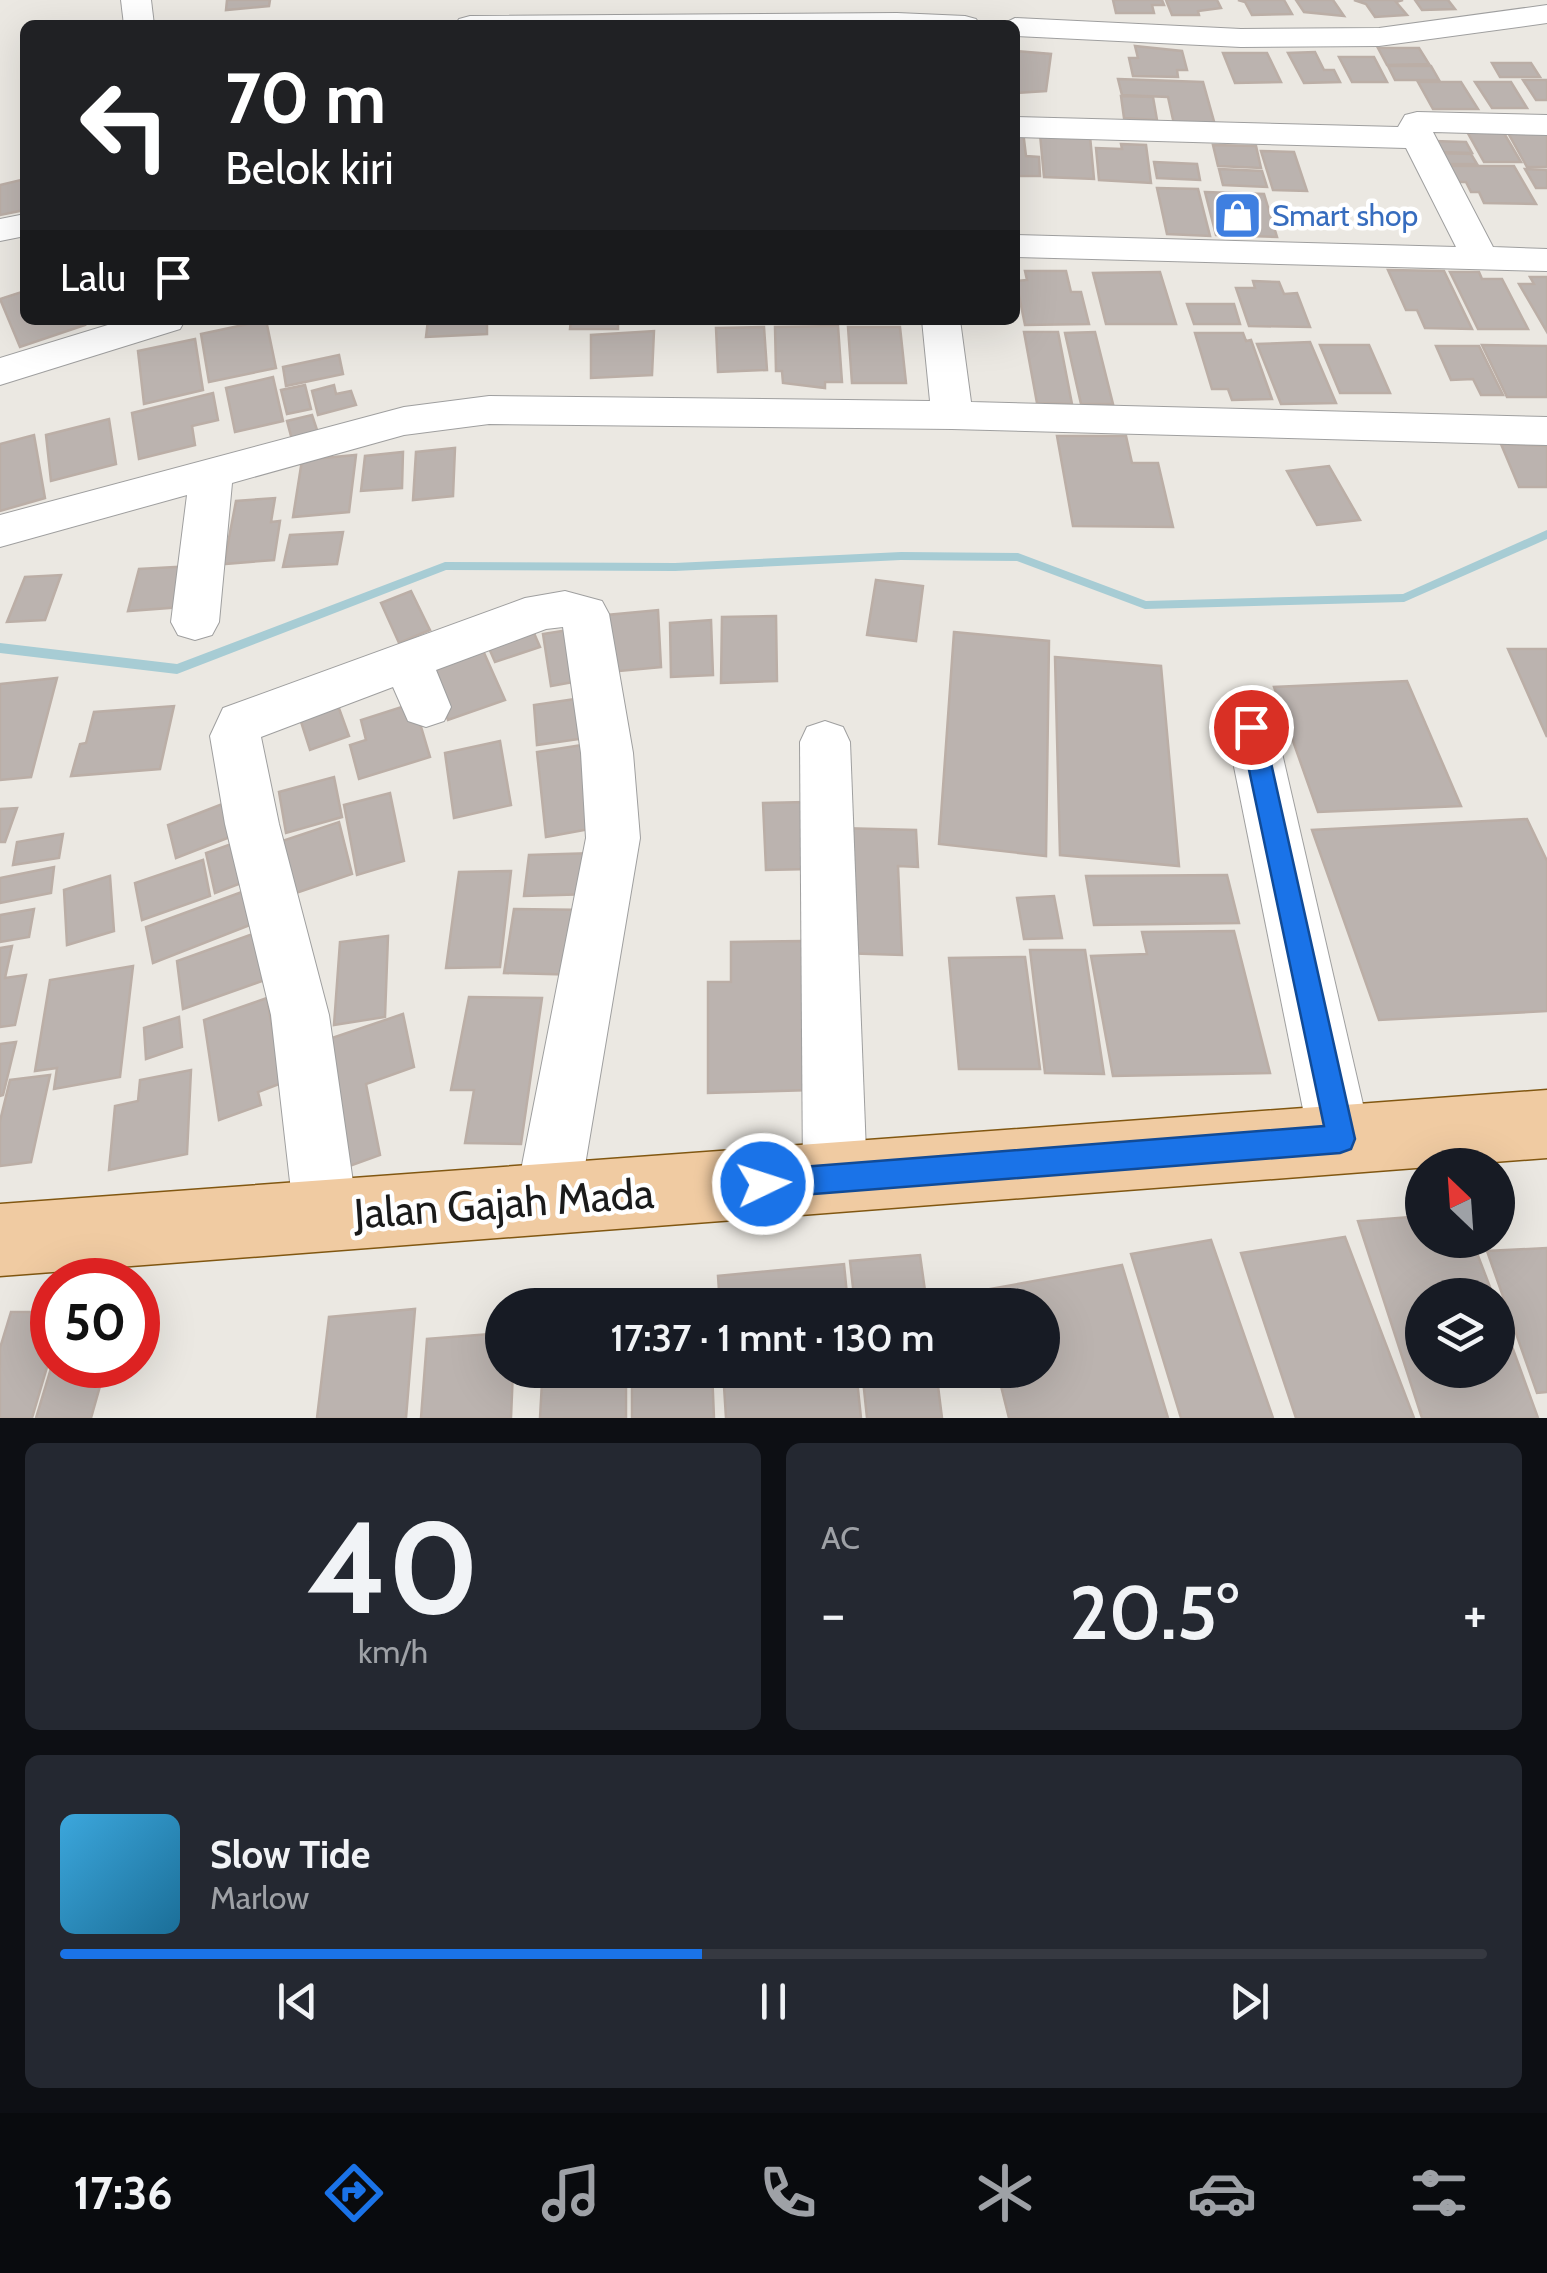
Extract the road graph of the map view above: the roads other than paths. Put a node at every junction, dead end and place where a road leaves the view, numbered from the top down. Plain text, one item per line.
1 (1547, 14) edge
2 (895, 16) edge
3 (745, 20) edge
4 (926, 20) edge
5 (1020, 28) edge
6 (1547, 125) edge
7 (1020, 127) edge
8 (1418, 138) junction
9 (1020, 246) edge
10 (1480, 258) junction
11 (1547, 260) edge
12 (942, 325) edge
13 (108, 328) edge
14 (0, 372) edge
15 (952, 415) junction
16 (1547, 431) edge
17 (211, 474) junction
18 (0, 532) edge
19 (195, 622) dead end
20 (1251, 727) dead end
21 (825, 742) dead end
22 (1547, 1124) edge
23 (1340, 1139) junction
24 (835, 1178) junction
25 (547, 1200) junction
26 (326, 1216) junction
27 (0, 1240) edge

1 - 5 street
2 - 3 street
2 - 4 street
6 - 8 street
7 - 8 street
8 - 10 street
9 - 10 street
10 - 11 street
12 - 15 street
13 - 14 street
15 - 16 street
15 - 17 street
17 - 18 street
17 - 19 street
20 - 23 street
21 - 24 street
22 - 23 main road, Jalan Gajah Mada
23 - 24 main road, Jalan Gajah Mada
24 - 25 main road, Jalan Gajah Mada
25 - 26 main road, Jalan Gajah Mada
25 - 26 street
26 - 27 main road, Jalan Gajah Mada

